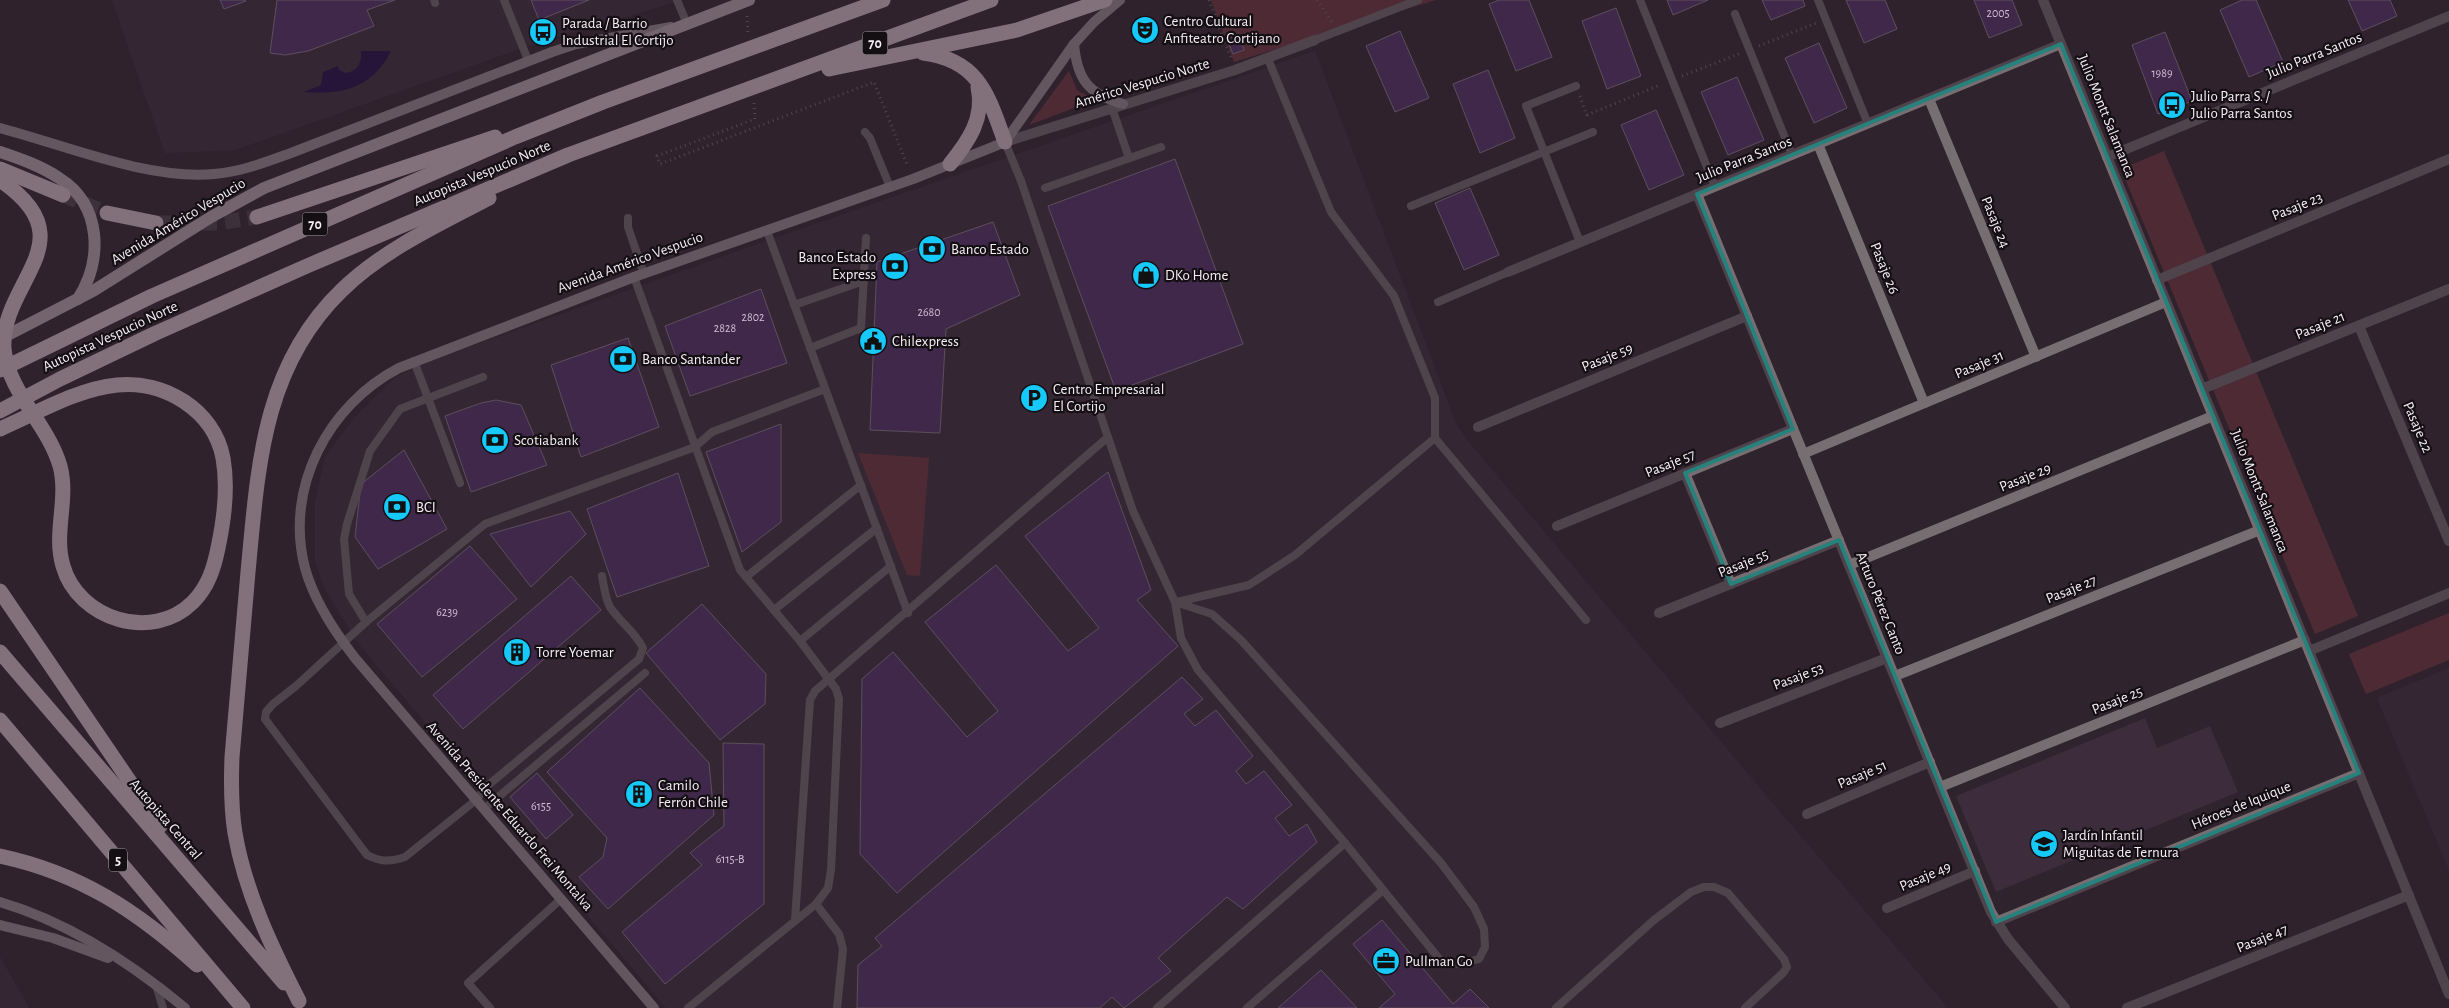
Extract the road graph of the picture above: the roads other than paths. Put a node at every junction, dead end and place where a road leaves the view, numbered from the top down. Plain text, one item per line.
1 (504, 0) edge
2 (677, 0) edge
3 (749, 0) edge
4 (883, 0) edge
5 (991, 0) edge
6 (1105, 0) edge
7 (1120, 0) edge
8 (1418, 0) edge
9 (1640, 0) edge
10 (1818, 0) edge
11 (2043, 0) edge
12 (1735, 14) dead end
13 (2449, 16) edge
14 (687, 24) junction
15 (1315, 40) joint
16 (1074, 44) junction
17 (2061, 44) junction
18 (914, 52) junction
19 (1268, 59) junction
20 (528, 60) junction
21 (977, 81) junction
22 (760, 85) junction
23 (1576, 86) road end
24 (1929, 99) junction
25 (1123, 104) junction
26 (1112, 108) junction
27 (564, 117) junction
28 (1868, 124) junction
29 (0, 128) edge
30 (865, 132) dead end
31 (1593, 132) road end
32 (1005, 142) junction
33 (1818, 144) junction
34 (1161, 147) dead end
35 (0, 152) edge
36 (1544, 152) junction
37 (568, 155) junction
38 (1792, 155) junction
39 (2107, 157) junction
40 (1130, 158) junction
41 (2449, 159) edge
42 (950, 164) junction
43 (0, 169) edge
44 (0, 180) edge
45 (890, 187) junction
46 (1714, 187) junction
47 (1045, 188) dead end
48 (1697, 194) junction
49 (63, 195) tunnel mouth
50 (1411, 206) dead end
51 (107, 213) tunnel mouth
52 (257, 217) tunnel mouth
53 (628, 218) dead end
54 (156, 223) tunnel mouth
55 (766, 230) junction
56 (866, 238) dead end
57 (1580, 242) junction
58 (1508, 272) joint
59 (639, 275) junction
60 (2157, 280) junction
61 (864, 281) junction
62 (2449, 289) edge
63 (78, 300) junction
64 (1438, 302) dead end
65 (2166, 302) junction
66 (794, 305) junction
67 (1747, 316) junction
68 (2359, 326) junction
69 (0, 339) edge
70 (810, 348) junction
71 (2036, 357) junction
72 (414, 361) junction
73 (0, 370) edge
74 (484, 377) dead end
75 (825, 389) junction
76 (2202, 389) junction
77 (428, 398) junction
78 (1924, 403) junction
79 (0, 411) edge
80 (2213, 416) junction
81 (1478, 427) dead end
82 (0, 429) edge
83 (1793, 429) junction
84 (1108, 437) junction
85 (1435, 438) junction
86 (695, 447) junction
87 (1803, 454) junction
88 (1685, 473) junction
89 (460, 483) dead end
90 (861, 485) junction
91 (1557, 526) dead end
92 (877, 528) junction
93 (2260, 530) junction
94 (1839, 540) junction
95 (2449, 540) edge
96 (1849, 565) junction
97 (891, 566) junction
98 (602, 576) dead end
99 (746, 578) junction
100 (1730, 584) junction
101 (0, 592) edge
102 (2449, 593) edge
103 (1175, 602) junction
104 (774, 610) junction
105 (908, 613) junction
106 (1659, 613) dead end
107 (1586, 620) dead end
108 (366, 622) junction
109 (2305, 640) junction
110 (800, 641) junction
111 (344, 643) junction
112 (2309, 651) junction
113 (0, 652) edge
114 (1887, 658) junction
115 (645, 673) dead end
116 (1895, 676) junction
117 (828, 680) junction
118 (0, 720) edge
119 (1720, 723) dead end
120 (1930, 762) junction
121 (2359, 773) junction
122 (1940, 787) junction
123 (476, 800) junction
124 (484, 809) junction
125 (1806, 814) dead end
126 (1345, 843) junction
127 (0, 856) edge
128 (1975, 871) junction
129 (189, 872) junction
130 (1383, 890) junction
131 (2409, 895) junction
132 (561, 899) junction
133 (0, 902) edge
134 (816, 904) junction
135 (1887, 908) dead end
136 (795, 920) junction
137 (1996, 922) junction
138 (0, 925) edge
139 (134, 970) junction
140 (156, 986) junction
141 (2449, 994) edge
142 (240, 1004) edge
143 (302, 1004) edge
144 (163, 1008) edge
145 (185, 1008) edge
146 (490, 1008) edge
147 (654, 1008) edge
148 (688, 1008) edge
149 (837, 1008) edge
150 (1157, 1008) edge
151 (1247, 1008) edge
152 (1556, 1008) edge
153 (1745, 1008) edge
154 (2064, 1008) edge
155 (2127, 1008) edge

1 - 20 lane
2 - 14 lane
3 - 14 main road, Avenida Américo Vespucio
4 - 27 highway, Autopista Vespucio Norte / 70
5 - 22 highway, Autopista Vespucio Norte / 70
6 - 18 highway
7 - 16 main road
8 - 15 lane
9 - 46 lane
10 - 28 lane
11 - 17 street, Julio Montt Salamanca
12 - 38 lane
13 - 39 street, Julio Parra Santos
14 - 20 main road, Avenida Américo Vespucio
14 - 63 main road, Avenida Américo Vespucio
15 - 19 street, Américo Vespucio Norte
16 - 25 main road
16 - 32 main road
17 - 24 street, Julio Parra Santos
17 - 39 street, Julio Montt Salamanca
18 - 21 highway
18 - 22 highway
19 - 25 street, Américo Vespucio Norte
19 - 85 lane
20 - 29 main road, Avenida Américo Vespucio
21 - 32 highway
21 - 42 highway
22 - 37 highway, Autopista Vespucio Norte / 70
23 - 36 lane
24 - 28 street, Julio Parra Santos
24 - 71 street, Pasaje 24
25 - 26 street, Américo Vespucio Norte
26 - 32 street, Américo Vespucio Norte
26 - 40 lane
27 - 52 highway
27 - 73 highway, Autopista Vespucio Norte / 70
28 - 33 street, Julio Parra Santos
30 - 45 lane
31 - 36 lane
32 - 42 main road, Avenida Américo Vespucio
32 - 84 lane
33 - 38 street, Julio Parra Santos
33 - 78 street, Pasaje 26
34 - 40 lane
35 - 63 main road
36 - 50 lane
36 - 57 lane
37 - 79 highway, Autopista Vespucio Norte / 70
37 - 143 highway
38 - 46 street, Julio Parra Santos
39 - 60 street, Julio Montt Salamanca
40 - 47 lane
41 - 60 street, Pasaje 23
42 - 45 main road, Avenida Américo Vespucio
43 - 49 highway
44 - 82 highway
45 - 55 main road, Avenida Américo Vespucio
46 - 48 street, Julio Parra Santos
48 - 57 street, Julio Parra Santos
48 - 67 street, Arturo Pérez Canto
51 - 54 highway
53 - 59 lane
55 - 59 main road, Avenida Américo Vespucio
55 - 66 lane
56 - 61 lane
57 - 58 street, Julio Parra Santos
58 - 64 lane, Julio Parra Santos
59 - 72 main road, Avenida Américo Vespucio
59 - 86 lane
60 - 65 street, Julio Montt Salamanca
61 - 66 lane
61 - 70 lane
62 - 68 street, Pasaje 21
63 - 69 main road, Avenida Américo Vespucio
65 - 71 street, Pasaje 31
65 - 76 street, Julio Montt Salamanca
66 - 70 lane
67 - 81 street, Pasaje 59
67 - 83 street, Arturo Pérez Canto
68 - 76 street, Pasaje 21
68 - 95 street, Pasaje 22
70 - 75 lane
71 - 78 street, Pasaje 31
72 - 77 lane
72 - 111 main road, Avenida Américo Vespucio
74 - 77 lane
75 - 86 lane
75 - 90 lane
76 - 80 street, Julio Montt Salamanca
77 - 89 lane
77 - 108 lane
78 - 87 street, Pasaje 31
80 - 93 street, Julio Montt Salamanca
80 - 96 street, Pasaje 29
83 - 87 street, Arturo Pérez Canto
83 - 88 street, Pasaje 57
84 - 103 lane
84 - 105 lane
85 - 103 lane
85 - 107 lane
86 - 99 lane
86 - 108 lane
87 - 94 street, Arturo Pérez Canto
88 - 91 street, Pasaje 57
88 - 100 street
90 - 92 lane
90 - 99 lane
92 - 97 lane
92 - 104 lane
93 - 109 street, Julio Montt Salamanca
93 - 116 street, Pasaje 27
94 - 96 street, Arturo Pérez Canto
94 - 100 street, Pasaje 55
96 - 114 street, Arturo Pérez Canto
97 - 105 lane
97 - 110 lane
98 - 123 lane
99 - 104 lane
100 - 106 street, Pasaje 55
101 - 129 highway
102 - 112 street
103 - 126 lane
103 - 130 lane
104 - 110 lane
105 - 117 lane
108 - 111 lane
109 - 112 street, Julio Montt Salamanca
109 - 122 street, Pasaje 25
110 - 117 lane
111 - 123 main road, Avenida Presidente Eduardo Frei Montalva
111 - 123 lane
112 - 121 street, Julio Montt Salamanca
113 - 129 highway, Autopista Central
114 - 116 street, Arturo Pérez Canto
114 - 119 street, Pasaje 53
115 - 124 lane
116 - 120 street, Arturo Pérez Canto
117 - 134 lane
117 - 136 lane
118 - 142 highway, 5
120 - 122 street, Arturo Pérez Canto
120 - 125 street, Pasaje 51
121 - 131 street, Julio Montt Salamanca
121 - 137 street, Héroes de Iquique
122 - 128 street, Arturo Pérez Canto
123 - 124 main road, Avenida Presidente Eduardo Frei Montalva
124 - 132 main road, Avenida Presidente Eduardo Frei Montalva
126 - 130 lane
126 - 150 lane
127 - 142 highway
128 - 135 street, Pasaje 49
128 - 137 street, Arturo Pérez Canto
129 - 143 highway, Autopista Central
130 - 151 lane
131 - 141 street, Julio Montt Salamanca
131 - 155 street, Pasaje 47
132 - 146 lane
132 - 147 main road, Avenida Presidente Eduardo Frei Montalva
133 - 139 main road
134 - 136 lane
134 - 149 lane
136 - 148 lane
137 - 154 street, Arturo Pérez Canto
138 - 139 main road
139 - 140 main road
140 - 144 lane
140 - 145 main road
152 - 153 lane

